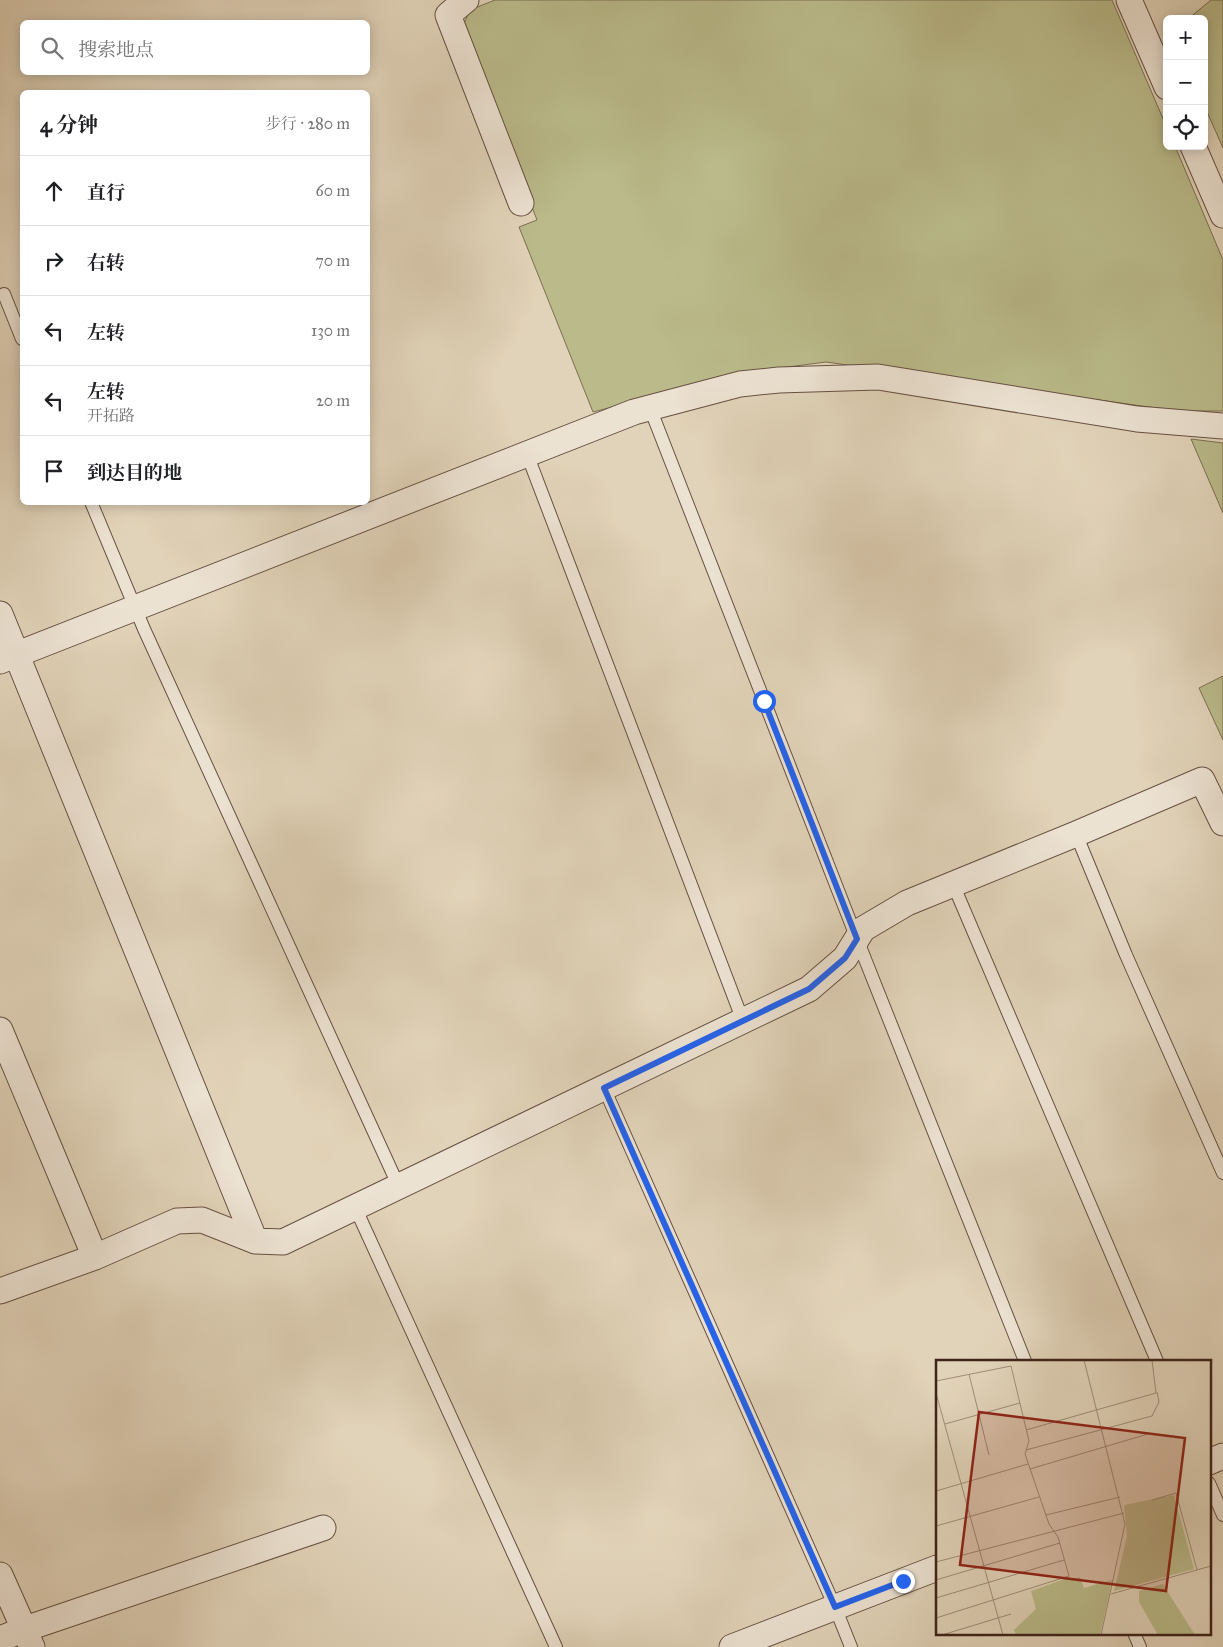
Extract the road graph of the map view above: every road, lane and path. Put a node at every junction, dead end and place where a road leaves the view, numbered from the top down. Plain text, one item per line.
1 (466, 0) edge
2 (1129, 0) edge
3 (1163, 78) edge
4 (1195, 150) edge
5 (521, 203) dead end
6 (1223, 215) edge
7 (4, 294) dead end
8 (20, 334) edge
9 (650, 408) junction
10 (1223, 426) edge
11 (526, 454) junction
12 (92, 505) edge
13 (135, 608) junction
14 (0, 614) edge
15 (8, 658) edge
16 (1223, 824) edge
17 (1076, 834) junction
18 (953, 884) junction
19 (857, 939) junction
20 (743, 1021) junction
21 (0, 1030) edge
22 (604, 1088) junction
23 (1223, 1173) edge
24 (399, 1186) junction
25 (355, 1207) junction
26 (255, 1241) junction
27 (95, 1257) junction
28 (0, 1291) edge
29 (1025, 1360) edge
30 (1157, 1360) edge
31 (1223, 1456) edge
32 (1210, 1462) edge
33 (1210, 1485) edge
34 (1223, 1515) edge
35 (323, 1528) dead end
36 (936, 1568) edge
37 (0, 1575) edge
38 (835, 1607) junction
39 (1134, 1634) edge
40 (28, 1638) edge
41 (0, 1639) edge
42 (556, 1647) edge
43 (732, 1647) edge
44 (851, 1647) edge
45 (1140, 1647) edge

1 - 5 street
2 - 3 street
4 - 6 street
7 - 8 lane
9 - 10 street
9 - 11 street
9 - 19 lane
11 - 13 street
11 - 20 lane
12 - 13 lane
13 - 15 street
13 - 24 lane
14 - 15 street
15 - 26 street
16 - 17 street
17 - 18 street
17 - 23 lane
18 - 19 street
18 - 30 lane
19 - 20 street
19 - 29 lane
20 - 22 street
21 - 27 street
22 - 24 street
22 - 38 lane
24 - 25 street
25 - 26 street
25 - 42 lane
26 - 27 street
27 - 28 street
31 - 32 street
33 - 34 lane
35 - 40 street
36 - 38 street
37 - 40 street
38 - 43 street
38 - 44 lane
39 - 45 lane
40 - 41 street

